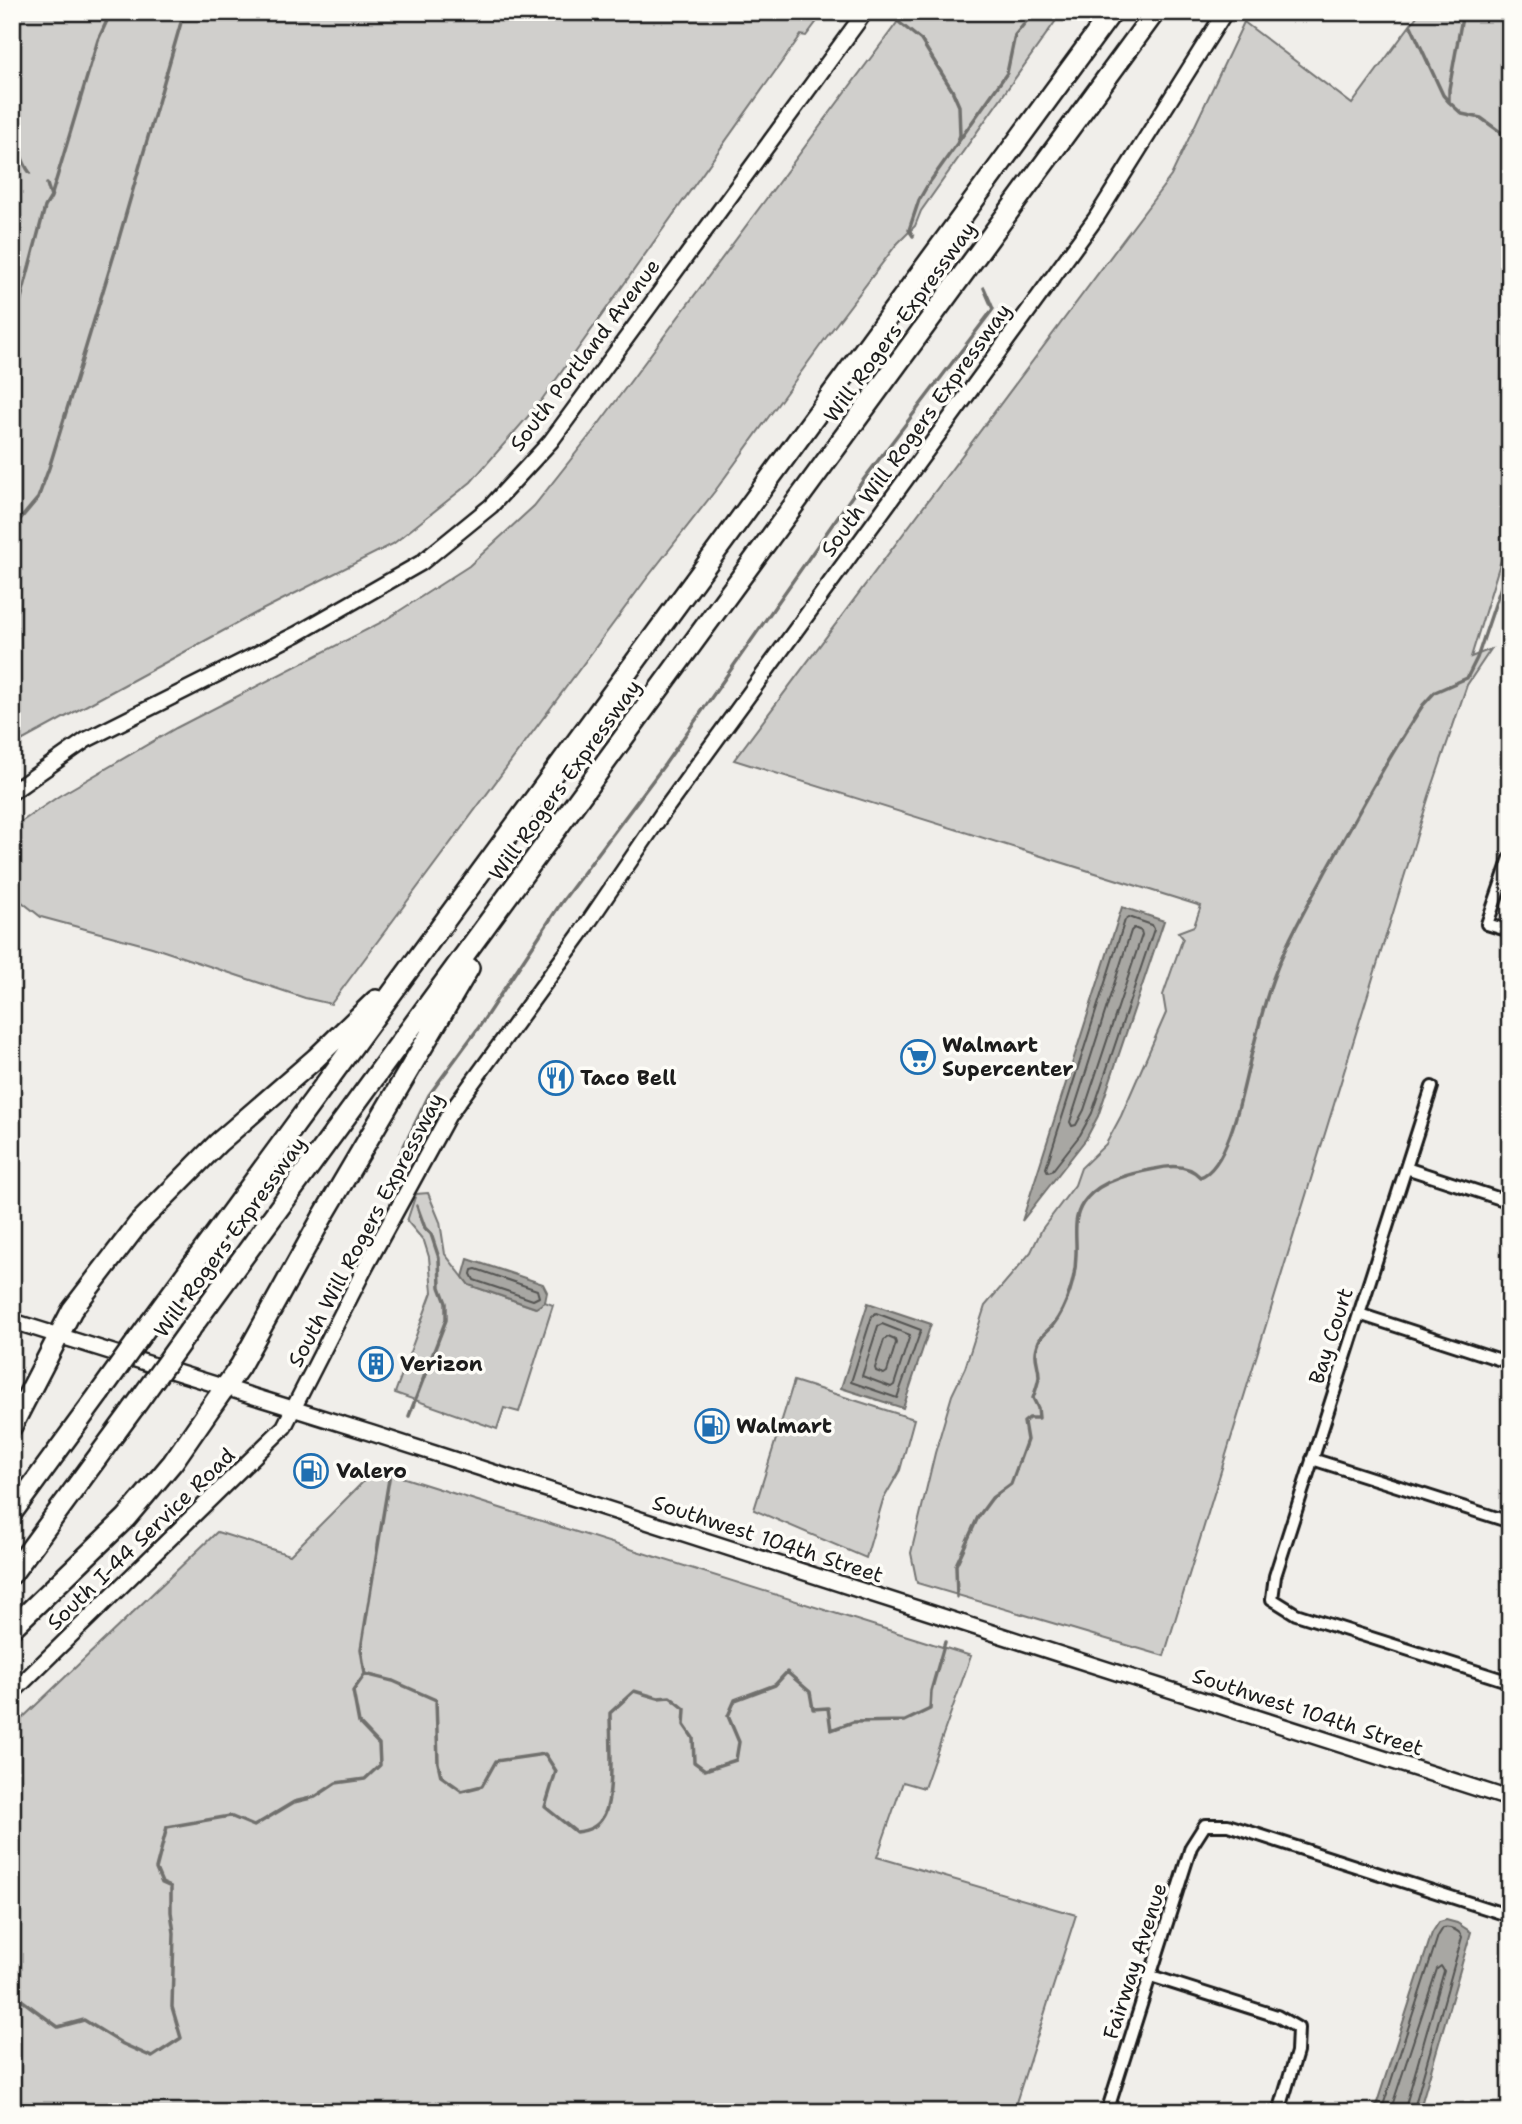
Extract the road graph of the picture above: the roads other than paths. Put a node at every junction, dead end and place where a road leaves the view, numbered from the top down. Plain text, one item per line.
1 (865, 12) edge
2 (1112, 12) edge
3 (1155, 12) edge
4 (1225, 12) edge
5 (12, 792) edge
6 (1510, 858) edge
7 (517, 884) junction
8 (1510, 931) edge
9 (414, 964) junction
10 (1432, 1087) dead end
11 (1406, 1168) junction
12 (1510, 1202) edge
13 (1359, 1314) junction
14 (12, 1321) edge
15 (58, 1335) junction
16 (1510, 1363) edge
17 (224, 1388) junction
18 (293, 1409) junction
19 (12, 1426) edge
20 (1312, 1459) junction
21 (12, 1513) edge
22 (1510, 1522) edge
23 (12, 1574) edge
24 (12, 1628) edge
25 (1510, 1682) edge
26 (12, 1693) edge
27 (1510, 1799) edge
28 (1510, 1916) edge
29 (1151, 1976) junction
30 (1107, 2112) edge
31 (1279, 2112) edge

1 - 5 main road, South Portland Avenue
2 - 9 highway, Will Rogers Expressway
3 - 7 highway, Will Rogers Expressway
4 - 18 main road, South Will Rogers Expressway
6 - 8 street
7 - 17 highway
7 - 23 highway, Will Rogers Expressway, bridge
9 - 15 highway
9 - 21 highway, Will Rogers Expressway, bridge
10 - 11 street, Bay Court
11 - 12 street
11 - 13 street, Bay Court
13 - 16 street
13 - 20 street, Bay Court
14 - 15 main road, Southwest 104th Street
15 - 17 main road, Southwest 104th Street
15 - 19 highway
17 - 18 main road, Southwest 104th Street
17 - 24 highway
18 - 26 main road, South I-44 Service Road
18 - 27 main road, Southwest 104th Street
20 - 22 street
20 - 25 street, Bay Court
28 - 29 street, Fairway Avenue
29 - 30 street, Fairway Avenue
29 - 31 street

